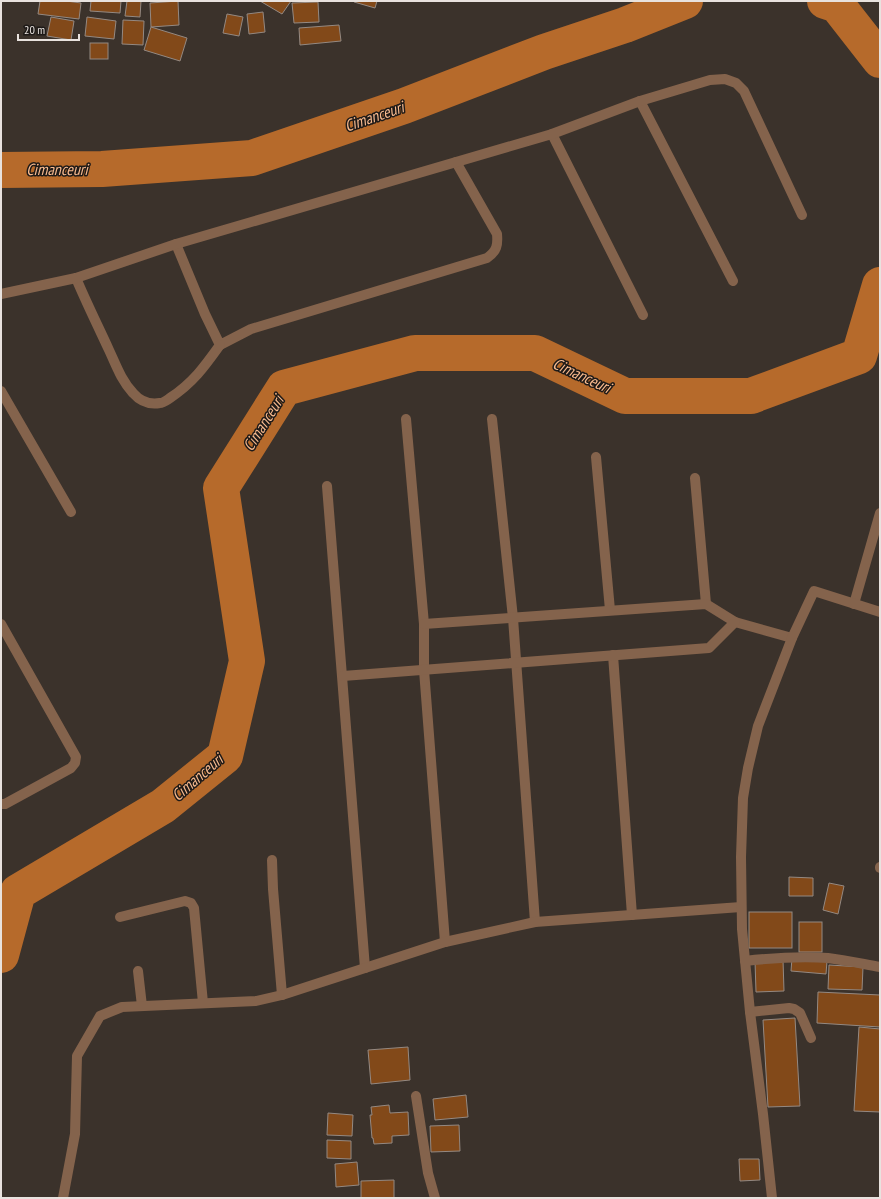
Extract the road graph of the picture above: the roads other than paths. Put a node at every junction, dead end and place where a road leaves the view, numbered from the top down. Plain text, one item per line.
1 (640, 101) junction
2 (552, 134) junction
3 (456, 162) junction
4 (802, 215) dead end
5 (176, 244) junction
6 (76, 278) junction
7 (733, 281) dead end
8 (1, 294) edge
9 (644, 315) dead end
10 (220, 345) junction
11 (1, 391) edge
12 (406, 419) dead end
13 (492, 419) dead end
14 (596, 457) dead end
15 (695, 478) dead end
16 (327, 486) dead end
17 (71, 512) dead end
18 (880, 513) edge
19 (878, 527) edge
20 (706, 604) junction
21 (854, 604) junction
22 (610, 610) junction
23 (880, 612) edge
24 (513, 618) junction
25 (735, 622) junction
26 (1, 624) edge
27 (424, 624) junction
28 (792, 638) junction
29 (613, 655) junction
30 (517, 662) junction
31 (424, 670) junction
32 (342, 676) junction
33 (1, 804) edge
34 (272, 860) dead end
35 (741, 907) junction
36 (632, 915) junction
37 (120, 917) dead end
38 (535, 922) junction
39 (445, 942) junction
40 (745, 961) junction
41 (880, 966) edge
42 (365, 968) junction
43 (138, 971) dead end
44 (282, 995) junction
45 (203, 1003) junction
46 (142, 1006) junction
47 (750, 1012) junction
48 (811, 1038) dead end
49 (416, 1096) dead end
50 (63, 1198) edge
51 (435, 1198) edge
52 (772, 1198) edge

1 - 2 street
1 - 4 street
1 - 7 street
2 - 3 street
2 - 9 street
3 - 5 street
3 - 10 street
5 - 6 street
5 - 10 street
6 - 8 street
6 - 10 street
11 - 17 street
12 - 27 street
13 - 24 street
14 - 22 street
15 - 20 street
16 - 32 street
18 - 19 street
19 - 21 street
20 - 22 street
20 - 25 street
21 - 23 street
21 - 28 street
22 - 24 street
24 - 27 street
24 - 30 street
25 - 28 street
25 - 29 street
26 - 33 street
27 - 31 street
28 - 35 street
29 - 30 street
29 - 36 street
30 - 31 street
30 - 38 street
31 - 32 street
31 - 39 street
32 - 42 street
34 - 44 street
35 - 36 street
35 - 40 street
36 - 38 street
37 - 45 street
38 - 39 street
39 - 42 street
40 - 41 street
40 - 47 street
42 - 44 street
43 - 46 street
44 - 45 street
45 - 46 street
46 - 50 street
47 - 48 street
47 - 52 street
49 - 51 street

